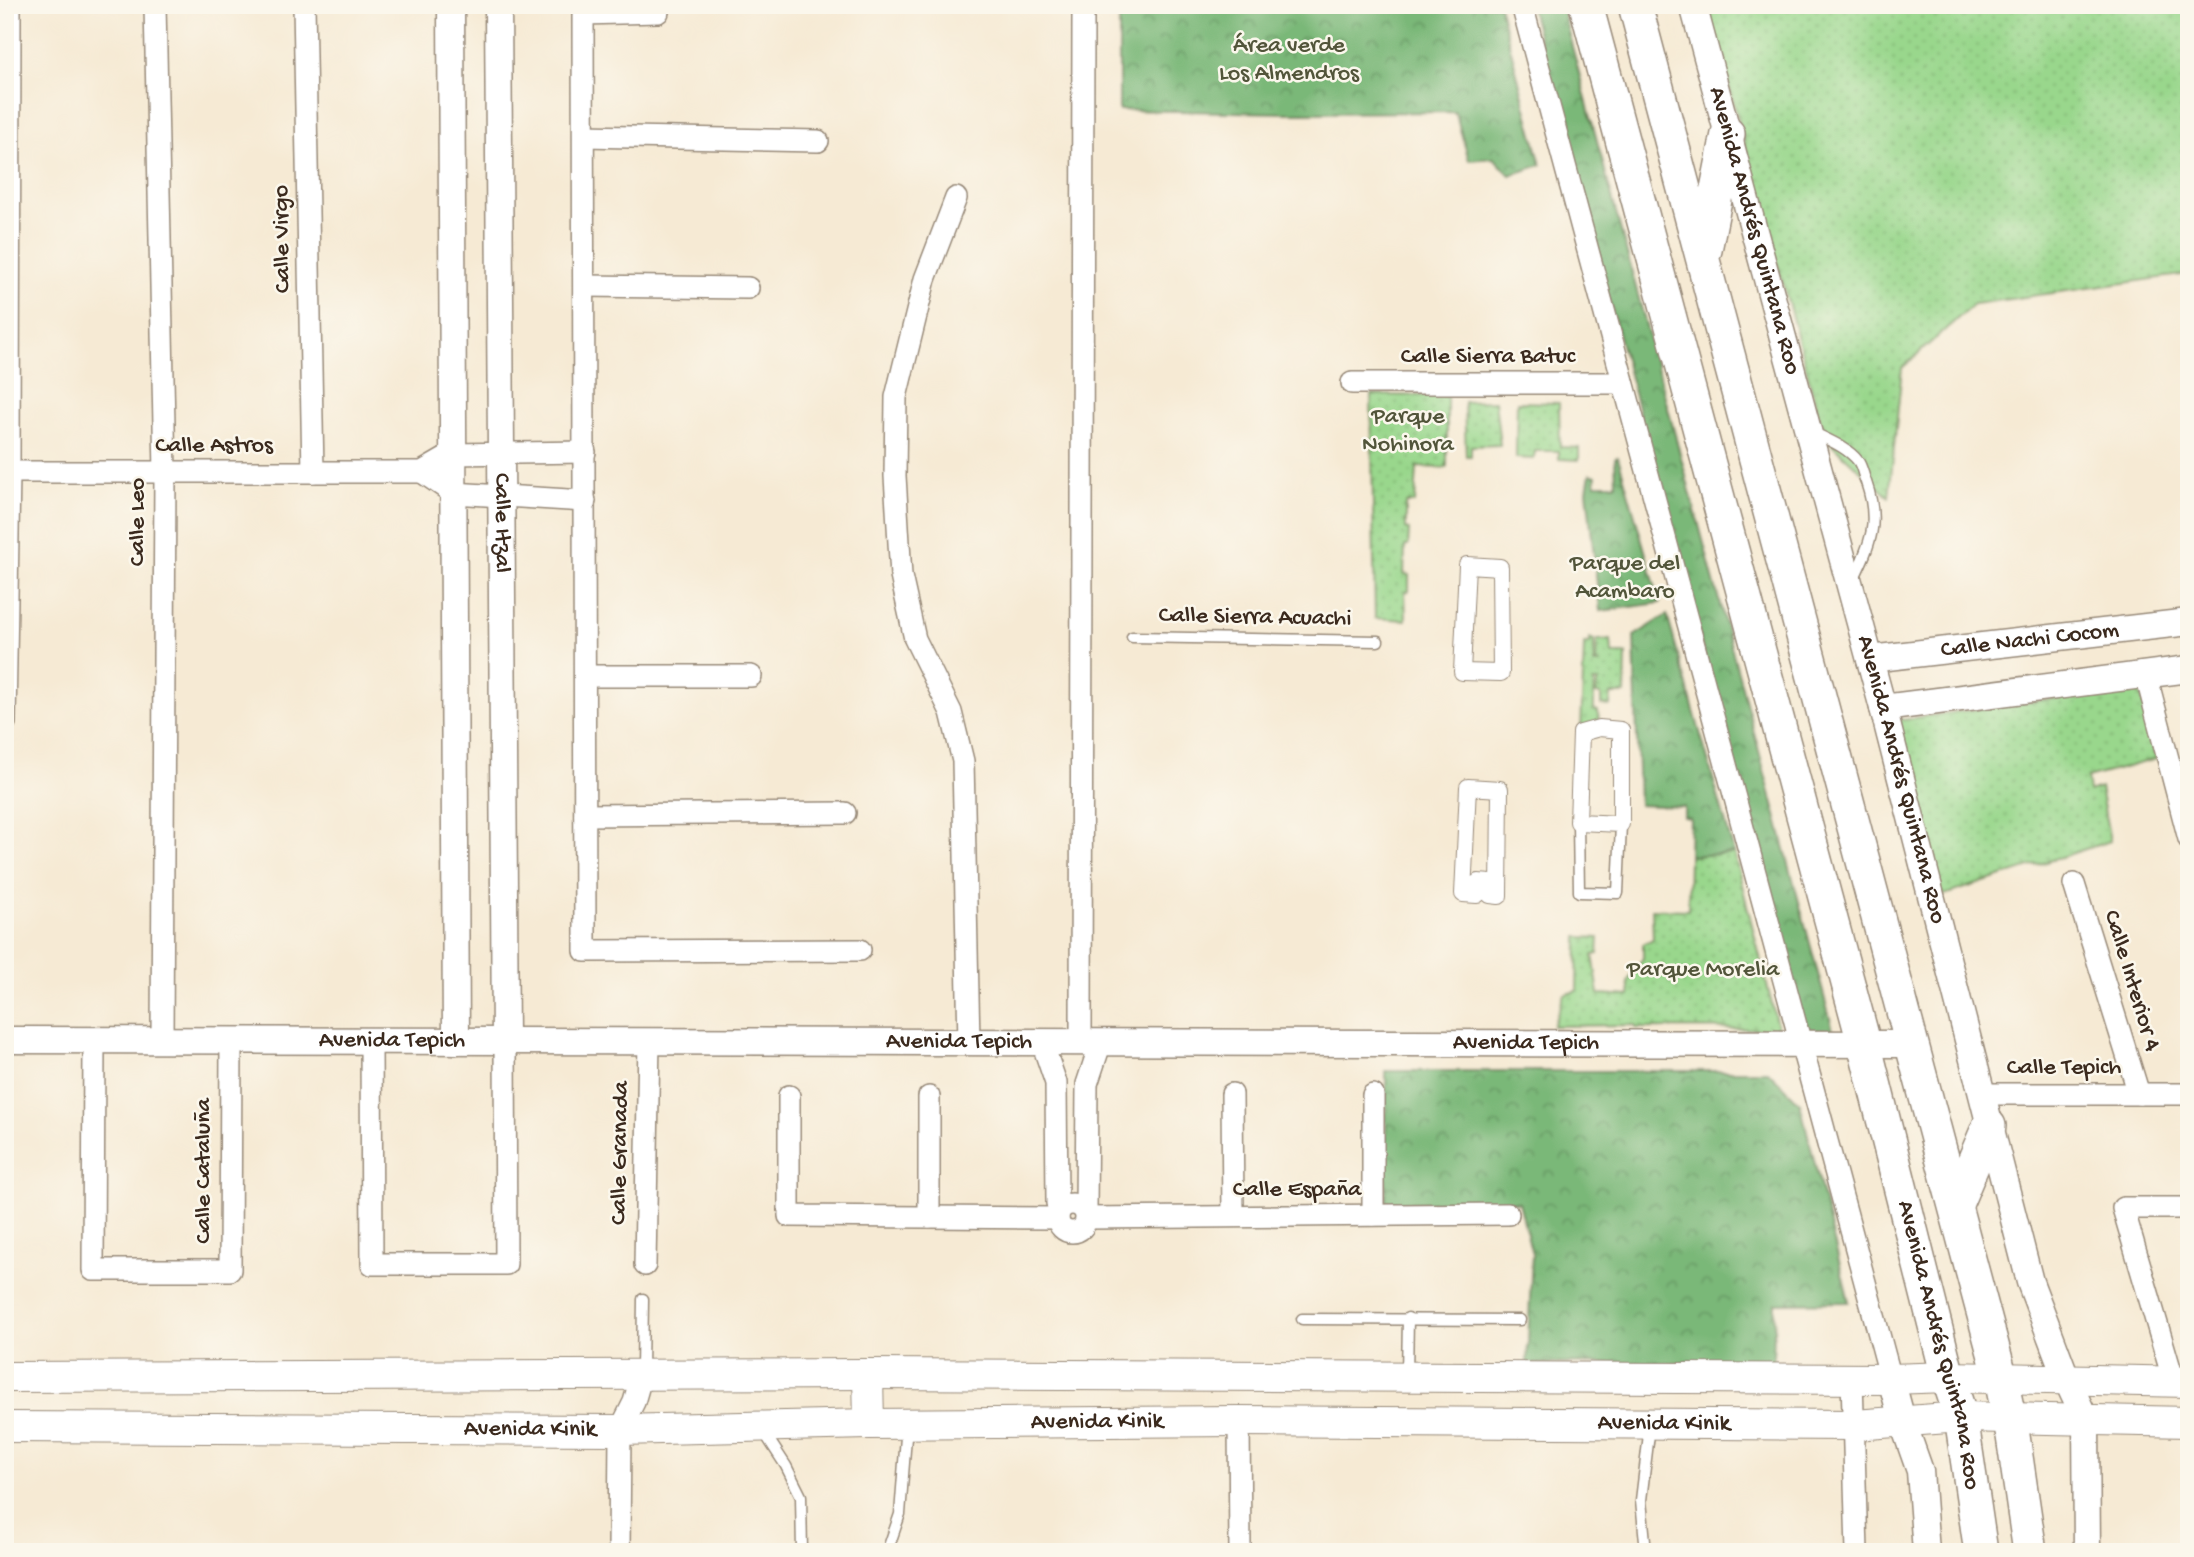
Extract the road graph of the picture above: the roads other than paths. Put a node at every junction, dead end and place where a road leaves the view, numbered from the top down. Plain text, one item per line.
1 (10, 5) edge
2 (155, 5) edge
3 (304, 5) edge
4 (451, 5) edge
5 (498, 5) edge
6 (1083, 5) edge
7 (1522, 5) edge
8 (1586, 5) edge
9 (1635, 5) edge
10 (1693, 5) edge
11 (658, 12) dead end
12 (1728, 134) junction
13 (584, 136) junction
14 (818, 141) dead end
15 (956, 198) dead end
16 (1703, 260) junction
17 (585, 286) junction
18 (748, 288) dead end
19 (1352, 383) dead end
20 (1623, 383) junction
21 (1808, 431) junction
22 (585, 452) junction
23 (501, 453) junction
24 (453, 454) junction
25 (7, 472) edge
26 (165, 472) junction
27 (313, 472) junction
28 (422, 472) junction
29 (453, 493) junction
30 (501, 496) junction
31 (585, 501) junction
32 (1850, 586) junction
33 (2189, 622) edge
34 (1132, 637) dead end
35 (1378, 641) dead end
36 (1870, 659) junction
37 (2189, 669) edge
38 (1462, 672) joint
39 (2146, 675) junction
40 (585, 676) junction
41 (751, 676) dead end
42 (1883, 708) junction
43 (5, 722) edge
44 (2183, 792) edge
45 (845, 813) dead end
46 (585, 815) junction
47 (1578, 821) junction
48 (1621, 824) junction
49 (2189, 839) edge
50 (2074, 884) dead end
51 (1477, 895) joint
52 (860, 950) dead end
53 (5, 1040) edge
54 (94, 1040) junction
55 (162, 1040) junction
56 (231, 1040) junction
57 (371, 1040) junction
58 (456, 1041) junction
59 (506, 1041) junction
60 (649, 1041) junction
61 (968, 1042) junction
62 (1042, 1042) junction
63 (1091, 1042) junction
64 (1800, 1044) junction
65 (1864, 1044) junction
66 (1911, 1044) junction
67 (1232, 1094) dead end
68 (1980, 1094) junction
69 (2138, 1094) junction
70 (2189, 1094) edge
71 (1373, 1095) dead end
72 (789, 1097) dead end
73 (929, 1097) dead end
74 (1989, 1126) junction
75 (1057, 1188) junction
76 (1087, 1189) junction
77 (1956, 1204) junction
78 (2189, 1208) edge
79 (1508, 1214) dead end
80 (1058, 1215) junction
81 (1086, 1215) junction
82 (1373, 1215) junction
83 (1233, 1216) junction
84 (929, 1217) junction
85 (645, 1265) dead end
86 (643, 1299) dead end
87 (1408, 1318) junction
88 (1302, 1319) dead end
89 (1520, 1320) dead end
90 (642, 1374) junction
91 (868, 1374) junction
92 (1407, 1375) junction
93 (1439, 1375) junction
94 (5, 1377) edge
95 (1948, 1377) junction
96 (1853, 1379) junction
97 (2001, 1379) junction
98 (1891, 1380) junction
99 (2067, 1380) junction
100 (2181, 1382) edge
101 (1961, 1417) junction
102 (2010, 1419) junction
103 (1902, 1420) junction
104 (1239, 1421) junction
105 (1440, 1421) junction
106 (2086, 1421) junction
107 (2189, 1422) edge
108 (1650, 1423) junction
109 (869, 1424) junction
110 (907, 1424) junction
111 (1855, 1425) junction
112 (5, 1427) edge
113 (761, 1427) junction
114 (620, 1430) junction
115 (619, 1552) edge
116 (802, 1552) edge
117 (887, 1552) edge
118 (1240, 1552) edge
119 (1646, 1552) edge
120 (1857, 1552) edge
121 (1926, 1552) edge
122 (1981, 1552) edge
123 (2030, 1552) edge
124 (2087, 1552) edge

1 - 25 street
2 - 26 street, Calle Leo
3 - 27 street, Calle Virgo
4 - 24 street, Calle Itzal
5 - 23 street, Calle Itzal
6 - 63 street
7 - 20 street, Avenida Andrés Quintana Roo
8 - 65 main road, Avenida Andrés Quintana Roo
9 - 16 main road, Avenida Andrés Quintana Roo
10 - 12 street, Avenida Andrés Quintana Roo
11 - 13 street
12 - 16 main road
12 - 21 street, Avenida Andrés Quintana Roo
13 - 14 street
13 - 17 street
15 - 61 street
16 - 66 main road, Avenida Andrés Quintana Roo
17 - 18 street
17 - 22 street
19 - 20 street, Calle Sierra Batuc
20 - 64 street, Avenida Andrés Quintana Roo
21 - 32 street, Avenida Andrés Quintana Roo
21 - 32 lane
22 - 23 street
22 - 31 street
23 - 24 street
23 - 30 street, Calle Itzal
24 - 28 street
24 - 29 street, Calle Itzal
25 - 26 street, Calle Astros
25 - 43 street
26 - 27 street, Calle Astros
26 - 55 street, Calle Leo
27 - 28 street, Calle Astros
28 - 29 street
29 - 30 street
29 - 58 street, Calle Itzal
30 - 31 street
30 - 59 street, Calle Itzal
31 - 40 street
32 - 36 street, Avenida Andrés Quintana Roo
33 - 36 street, Calle Nachi Cocom
34 - 35 lane, Calle Sierra Acuachi
36 - 42 street, Avenida Andrés Quintana Roo
37 - 39 street, Calle Nachi Cocom
38 - 38 street
39 - 42 street, Calle Nachi Cocom
39 - 44 street
40 - 41 street
40 - 46 street
42 - 68 street, Avenida Andrés Quintana Roo
44 - 49 street
45 - 46 street
46 - 52 street
47 - 48 lane
47 - 48 lane
47 - 48 street
50 - 69 street, Calle Interior 4
51 - 51 street
53 - 54 street, Avenida Tepich
54 - 55 street, Avenida Tepich
54 - 56 street, Calle Cataluña
55 - 56 street, Avenida Tepich
56 - 57 street, Avenida Tepich
57 - 58 street, Avenida Tepich
57 - 59 street
58 - 59 street, Avenida Tepich
59 - 60 street, Avenida Tepich
60 - 61 street, Avenida Tepich
60 - 85 street, Calle Granada
61 - 62 street, Avenida Tepich
62 - 63 street, Avenida Tepich
62 - 75 street
63 - 64 street, Avenida Tepich
63 - 76 street
64 - 65 street, Avenida Tepich
64 - 98 street, Avenida Andrés Quintana Roo
65 - 66 street, Avenida Tepich
65 - 95 main road, Avenida Andrés Quintana Roo
66 - 77 main road, Avenida Andrés Quintana Roo
67 - 83 street
68 - 69 street, Calle Tepich
68 - 74 street, Avenida Andrés Quintana Roo
69 - 70 street, Calle Tepich
71 - 82 street
72 - 84 street, Calle España
73 - 84 street
74 - 77 main road
74 - 99 street, Avenida Andrés Quintana Roo
75 - 76 street
75 - 80 street
76 - 81 street
77 - 97 main road, Avenida Andrés Quintana Roo
78 - 100 street
79 - 82 street, Calle España
80 - 81 street, Calle España
80 - 84 street, Calle España
81 - 83 street, Calle España
82 - 83 street, Calle España
86 - 90 lane
87 - 88 lane
87 - 89 lane
87 - 92 lane
90 - 91 main road, Avenida Kinik
90 - 94 main road, Avenida Kinik
90 - 114 street
91 - 92 main road, Avenida Kinik
91 - 109 main road
92 - 93 main road, Avenida Kinik
93 - 96 main road, Avenida Kinik
93 - 105 main road
95 - 97 main road, Avenida Kinik
95 - 98 main road, Avenida Kinik
95 - 101 main road, Avenida Andrés Quintana Roo
96 - 98 main road, Avenida Kinik
96 - 111 street
97 - 99 main road, Avenida Kinik
97 - 102 main road, Avenida Andrés Quintana Roo
98 - 103 street, Avenida Andrés Quintana Roo
99 - 100 main road, Avenida Kinik
99 - 106 street, Avenida Andrés Quintana Roo
101 - 102 main road, Avenida Kinik
101 - 103 main road, Avenida Kinik
101 - 122 main road, Avenida Andrés Quintana Roo
102 - 106 main road, Avenida Kinik
102 - 123 main road, Avenida Andrés Quintana Roo
103 - 111 main road, Avenida Kinik
103 - 121 street, Avenida Andrés Quintana Roo
104 - 105 main road, Avenida Kinik
104 - 110 main road, Avenida Kinik
104 - 118 street
105 - 108 main road, Avenida Kinik
106 - 107 main road, Avenida Kinik
106 - 124 street, Avenida Andrés Quintana Roo
108 - 111 main road, Avenida Kinik
108 - 119 lane
109 - 110 main road, Avenida Kinik
109 - 113 main road, Avenida Kinik
110 - 117 lane
111 - 120 street
112 - 114 main road, Avenida Kinik
113 - 114 main road, Avenida Kinik
113 - 116 lane
114 - 115 street

